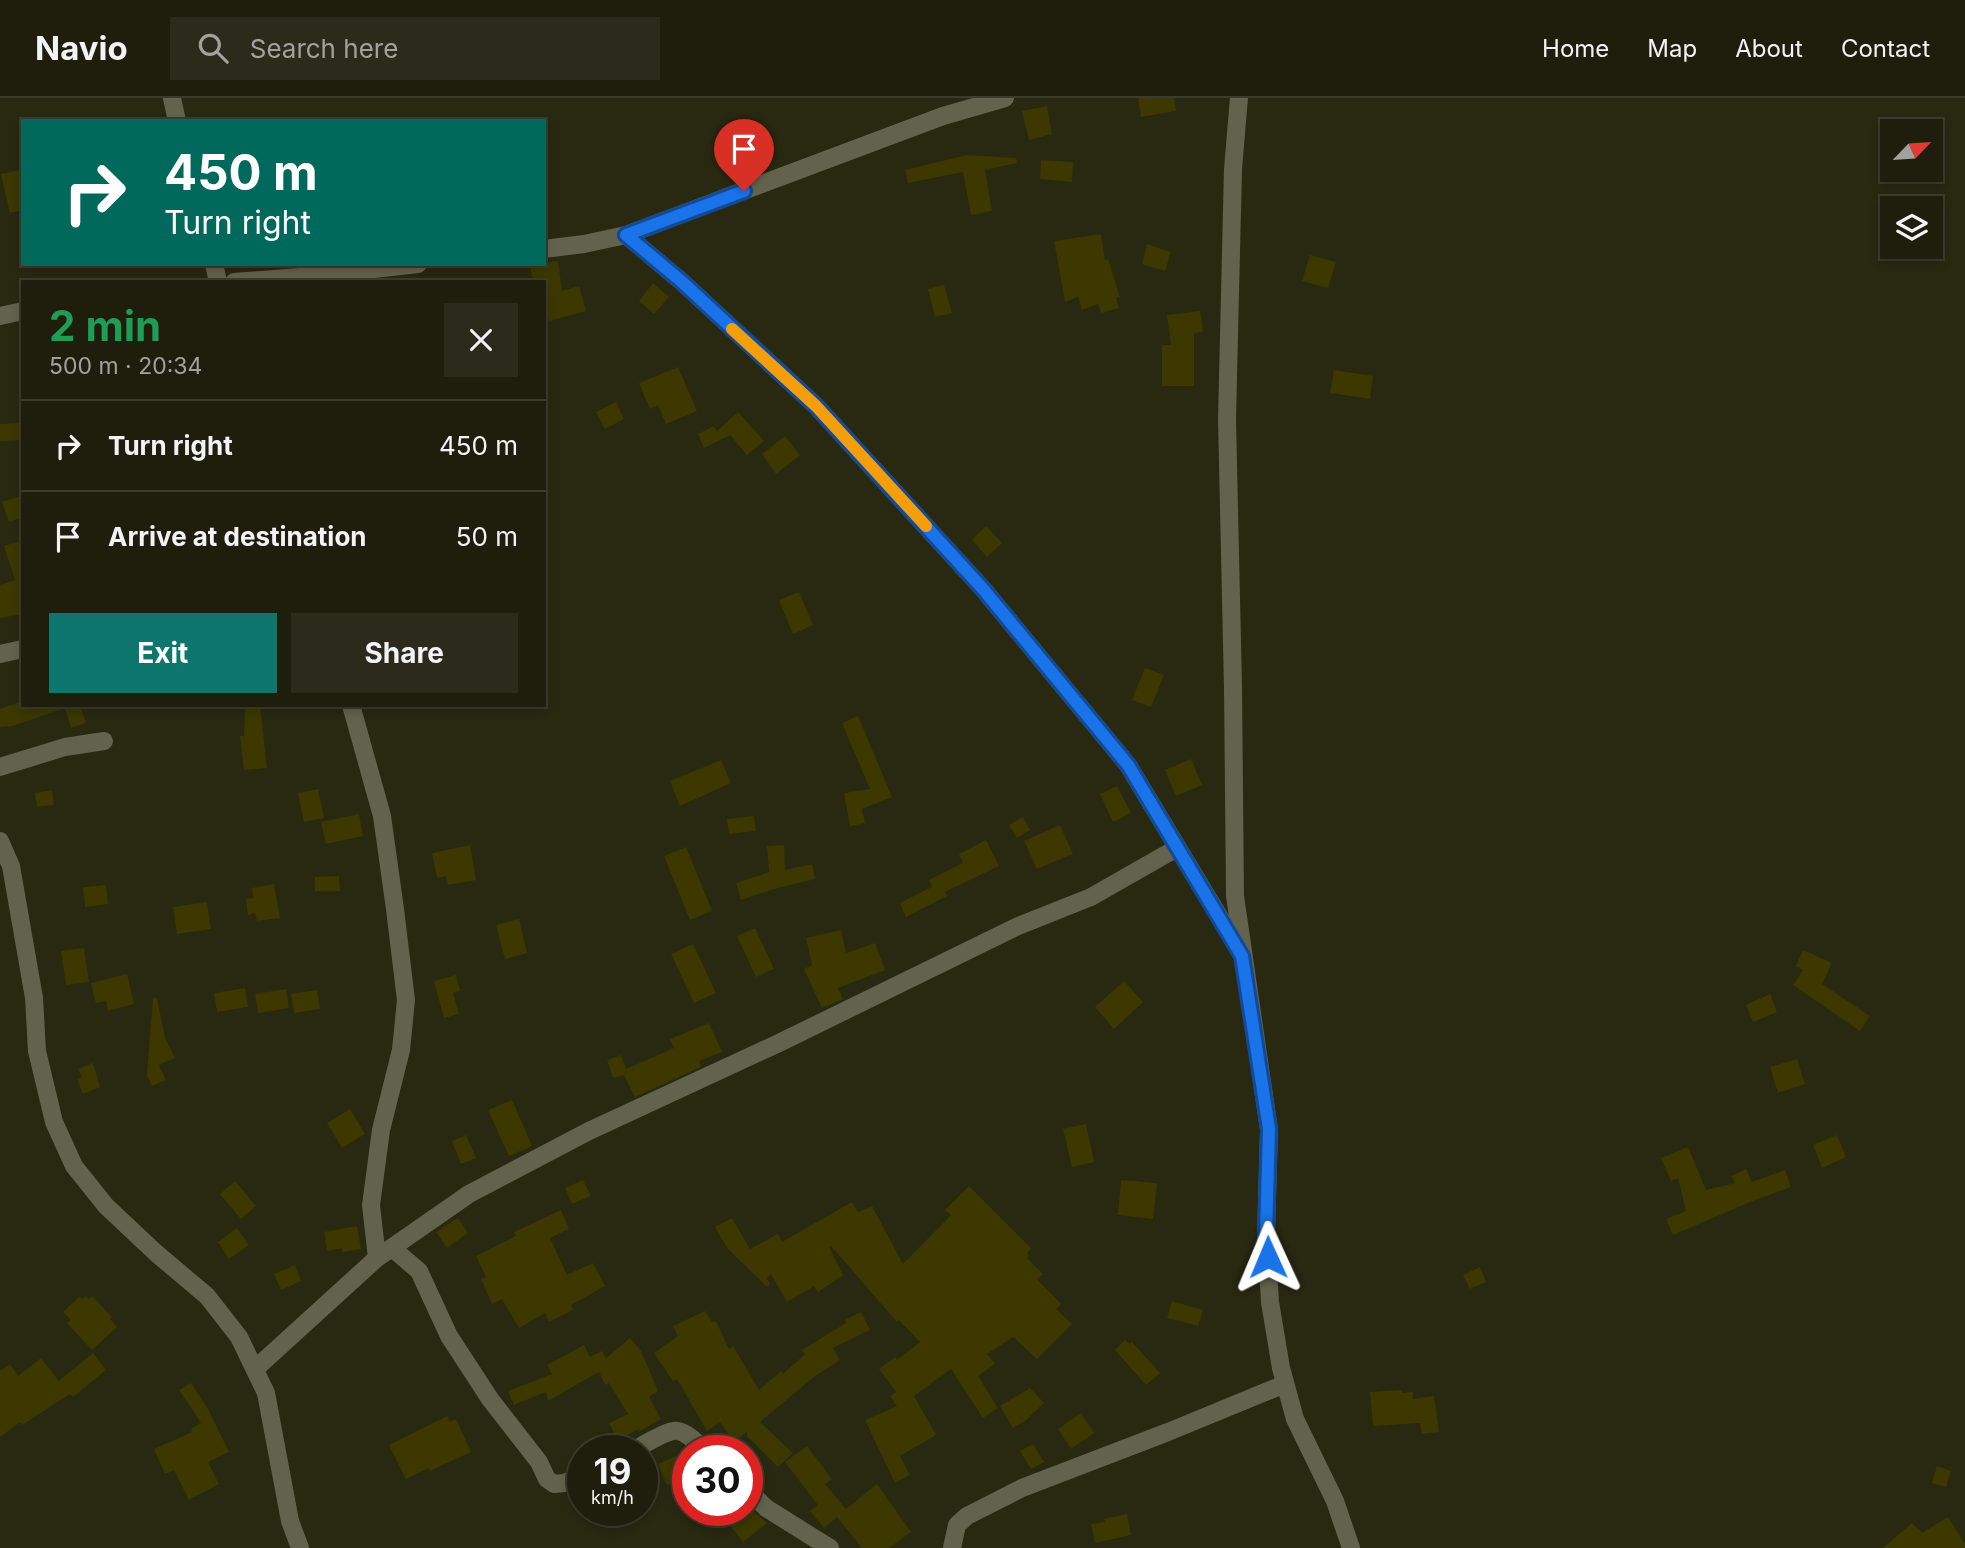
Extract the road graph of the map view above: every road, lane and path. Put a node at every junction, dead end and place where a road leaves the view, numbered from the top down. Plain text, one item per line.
1 (172, 98) edge
2 (1005, 98) edge
3 (1239, 98) edge
4 (177, 119) edge
5 (626, 235) junction
6 (546, 249) edge
7 (400, 266) edge
8 (260, 280) edge
9 (21, 311) edge
10 (0, 316) edge
11 (21, 649) edge
12 (0, 654) edge
13 (352, 707) edge
14 (104, 741) dead end
15 (0, 768) edge
16 (0, 841) edge
17 (1177, 848) junction
18 (1242, 956) junction
19 (385, 1253) junction
20 (255, 1369) junction
21 (1285, 1384) junction
22 (686, 1435) edge
23 (658, 1438) edge
24 (567, 1482) edge
25 (763, 1505) edge
26 (300, 1548) edge
27 (830, 1548) edge
28 (951, 1548) edge
29 (1351, 1548) edge

1 - 4 street
2 - 5 street
3 - 18 street
5 - 6 street
5 - 17 street
7 - 8 street
9 - 10 street
11 - 12 street
13 - 19 street
14 - 15 street
16 - 20 street
17 - 18 street
17 - 19 street
18 - 21 street
19 - 20 street
19 - 24 street
20 - 26 street
21 - 28 street
21 - 29 street
22 - 23 street
25 - 27 street

